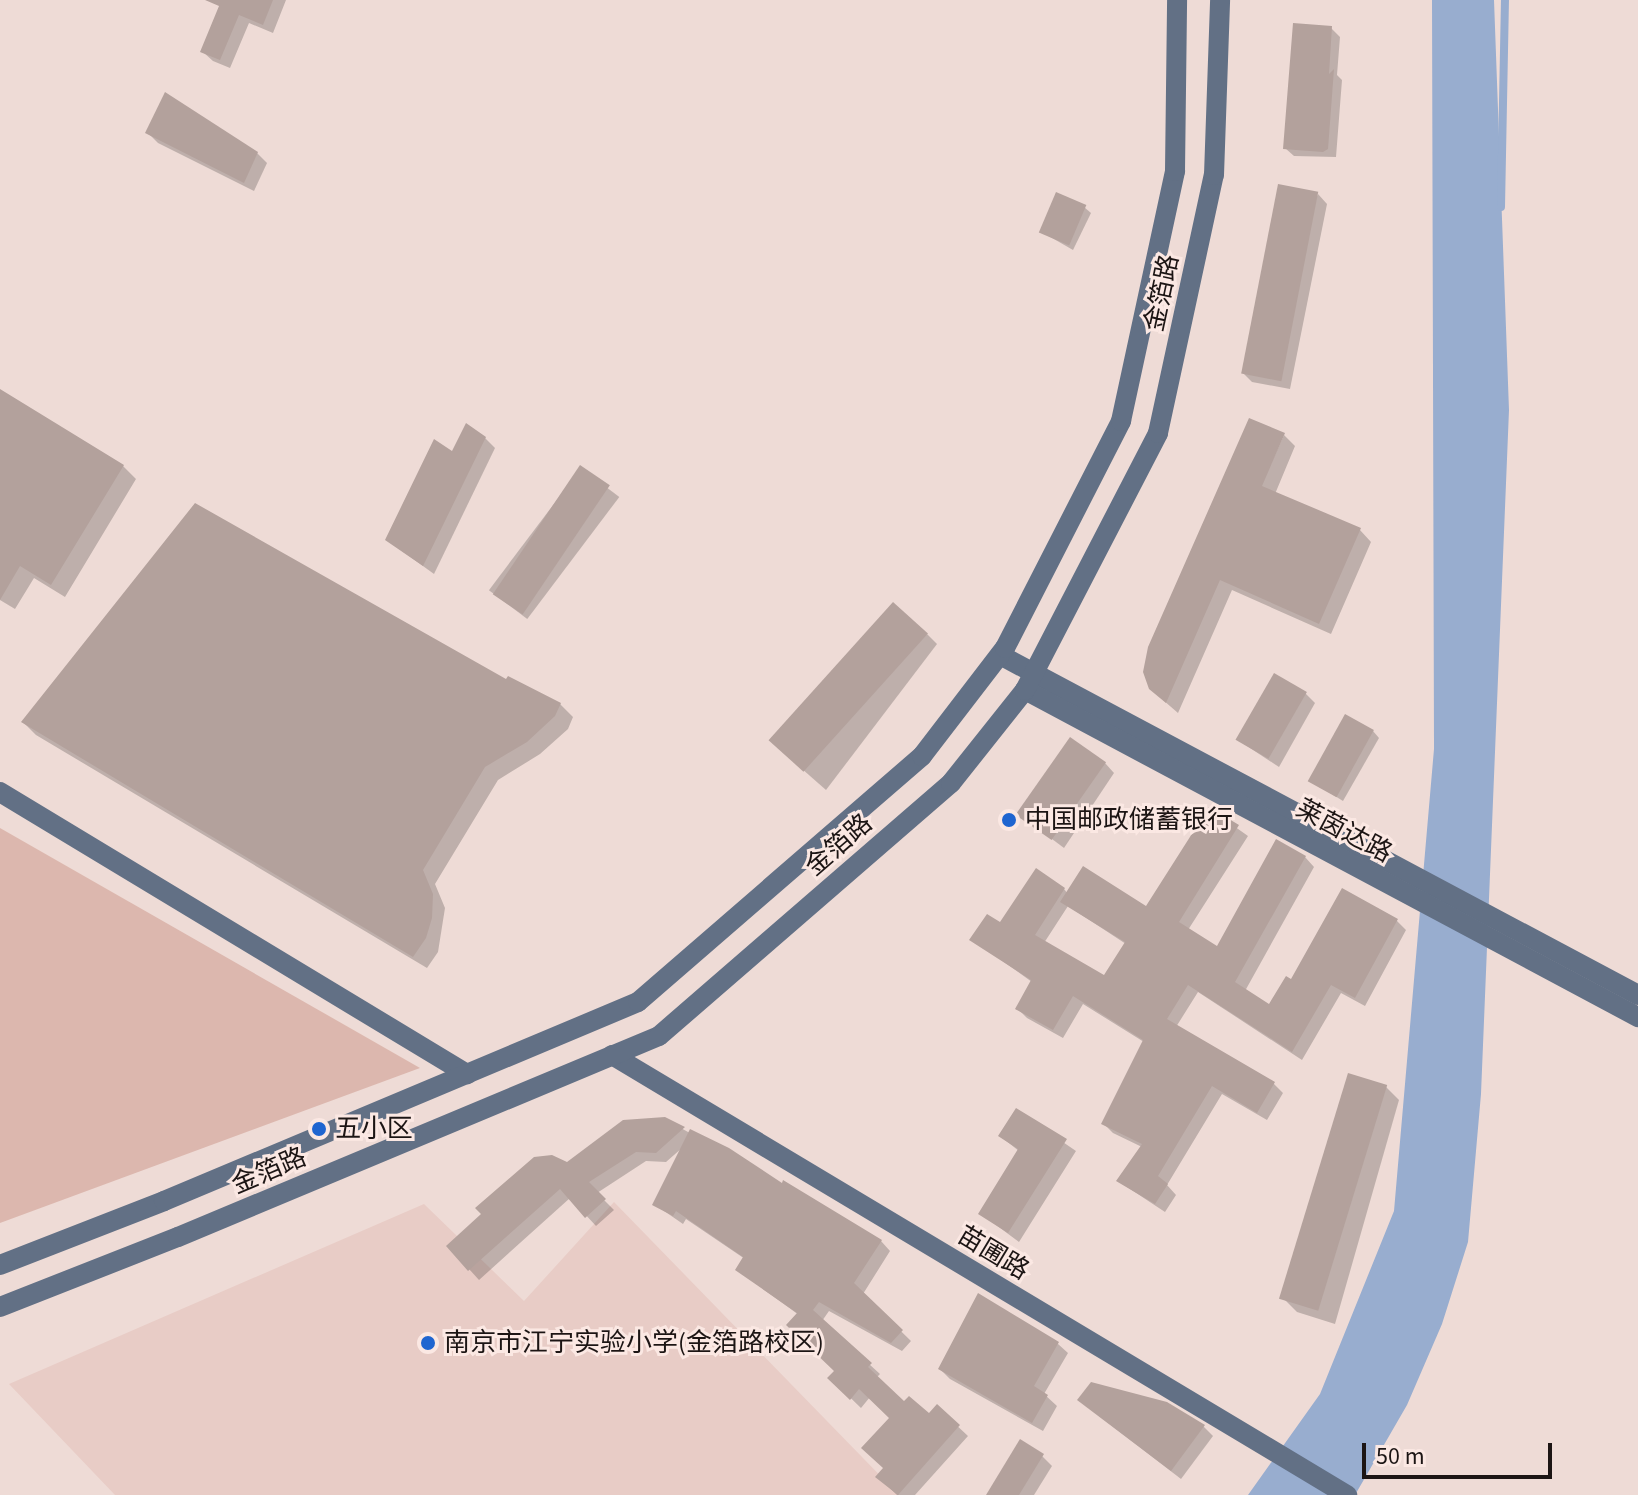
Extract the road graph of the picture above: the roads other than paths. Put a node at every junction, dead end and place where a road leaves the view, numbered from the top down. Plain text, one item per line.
1 (1177, 0) edge
2 (1220, 0) edge
3 (1000, 655) junction
4 (1030, 680) junction
5 (0, 792) edge
6 (1638, 995) edge
7 (1638, 1017) edge
8 (612, 1055) junction
9 (467, 1074) junction
10 (0, 1265) edge
11 (0, 1307) edge
12 (1347, 1495) edge

1 - 3 main road, 金箔路
2 - 4 main road, 金箔路
3 - 4 main road
3 - 9 main road, 金箔路
4 - 6 main road
4 - 7 main road, 莱茵达路
4 - 8 main road, 金箔路
5 - 9 main road
8 - 11 main road, 金箔路
8 - 12 main road, 苗圃路
9 - 10 main road, 金箔路

